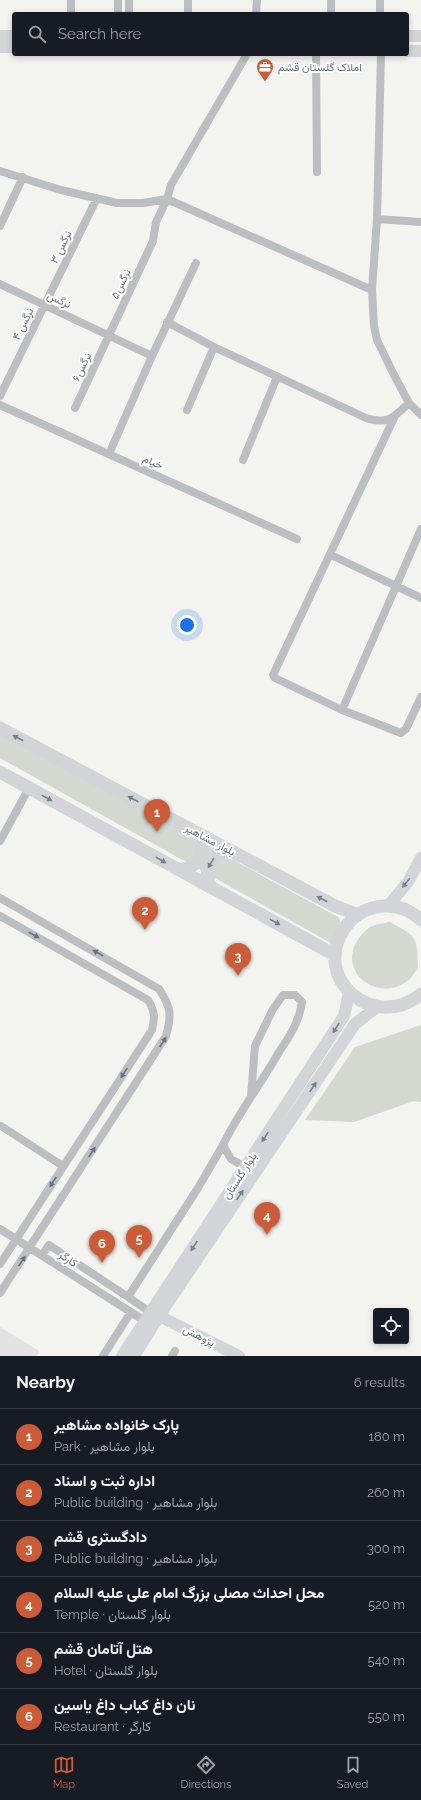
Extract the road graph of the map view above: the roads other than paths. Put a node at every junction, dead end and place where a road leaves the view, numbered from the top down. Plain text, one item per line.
1 (71, 0) edge
2 (118, 0) edge
3 (129, 0) edge
4 (188, 0) edge
5 (257, 0) edge
6 (331, 0) edge
7 (380, 0) edge
8 (71, 12) edge
9 (118, 12) edge
10 (129, 12) edge
11 (188, 12) edge
12 (256, 12) edge
13 (331, 12) edge
14 (380, 12) edge
15 (0, 36) edge
16 (12, 36) edge
17 (409, 36) edge
18 (421, 36) edge
19 (0, 47) edge
20 (12, 47) edge
21 (421, 50) edge
22 (409, 51) edge
23 (246, 56) edge
24 (316, 56) edge
25 (381, 56) edge
26 (0, 170) edge
27 (317, 172) dead end
28 (23, 178) junction
29 (97, 198) junction
30 (167, 199) junction
31 (376, 219) junction
32 (421, 222) edge
33 (0, 226) edge
34 (196, 262) dead end
35 (0, 284) edge
36 (372, 290) junction
37 (45, 305) junction
38 (167, 322) junction
39 (109, 335) junction
40 (214, 347) junction
41 (152, 356) junction
42 (277, 377) junction
43 (0, 396) edge
44 (409, 403) junction
45 (0, 405) edge
46 (75, 408) dead end
47 (187, 410) dead end
48 (421, 414) edge
49 (395, 416) junction
50 (109, 454) junction
51 (242, 460) dead end
52 (421, 529) edge
53 (297, 539) dead end
54 (331, 555) junction
55 (396, 586) junction
56 (421, 598) edge
57 (421, 697) edge
58 (342, 710) junction
59 (0, 728) edge
60 (0, 772) edge
61 (29, 788) junction
62 (198, 833) junction
63 (0, 841) edge
64 (234, 852) junction
65 (421, 858) edge
66 (177, 869) junction
67 (212, 888) junction
68 (0, 898) edge
69 (388, 906) junction
70 (358, 915) junction
71 (0, 916) edge
72 (421, 920) edge
73 (335, 955) junction
74 (349, 992) junction
75 (421, 994) edge
76 (377, 1007) junction
77 (251, 1096) junction
78 (1, 1126) edge
79 (223, 1145) junction
80 (63, 1166) junction
81 (245, 1167) junction
82 (0, 1229) edge
83 (16, 1239) junction
84 (30, 1248) junction
85 (42, 1255) junction
86 (0, 1264) edge
87 (0, 1293) edge
88 (128, 1297) junction
89 (131, 1312) junction
90 (151, 1316) junction
91 (103, 1356) edge
92 (122, 1356) edge
93 (134, 1356) edge
94 (239, 1356) edge

1 - 8 street
2 - 9 street
3 - 10 street
4 - 11 street
5 - 12 street
6 - 13 street
7 - 14 street
15 - 16 main road
17 - 18 main road
19 - 20 main road
21 - 22 main road
23 - 30 street, نرگس۵
24 - 27 street
25 - 31 street
26 - 28 street
28 - 29 street
28 - 33 street
29 - 30 street
29 - 37 street, نرگس ۳
30 - 36 street
30 - 39 street, نرگس۵
31 - 32 street
31 - 36 street
34 - 38 street
35 - 37 street, نرگس
36 - 44 street
37 - 39 street, نرگس
37 - 43 street, نرگس ۴
38 - 40 street
38 - 41 street
39 - 41 street, نرگس
39 - 46 street, نرگس۶
40 - 42 street
40 - 47 street
41 - 50 street
42 - 49 street
42 - 51 street
44 - 48 street
44 - 49 street
45 - 50 street, خیام
49 - 54 street
50 - 53 street, خیام
52 - 55 street
54 - 55 street
54 - 58 street
55 - 56 street
55 - 58 street
57 - 58 street
62 -> 59 main road, بلوار مشاهیر
60 - 61 main road
61 - 63 street
61 -> 66 main road
62 - 64 main road, بلوار مشاهیر
62 - 66 main road
64 -> 67 main road
70 -> 64 main road, بلوار مشاهیر
65 -> 69 main road
66 - 67 main road
67 -> 73 main road
84 -> 68 street
69 - 70 main road
69 - 72 main road
70 - 73 main road
71 -> 80 street
73 - 74 main road
74 - 76 main road
74 -> 81 main road, بلوار گلستان
75 - 76 main road
90 -> 76 main road, بلوار گلستان
77 - 77 street
77 - 79 street
78 - 80 street
79 - 81 street
79 - 88 street
80 -> 83 street
81 -> 90 main road, بلوار گلستان
82 - 83 street, کارگر
83 - 84 street, کارگر
83 - 86 street
84 - 85 street, کارگر
87 -> 84 street
85 - 88 street
85 - 89 street, کارگر
88 - 90 street
89 - 90 street, کارگر
89 - 91 street
90 - 92 main road, بلوار گلستان
90 - 93 main road, بلوار گلستان
90 - 94 main road, پژوهش

